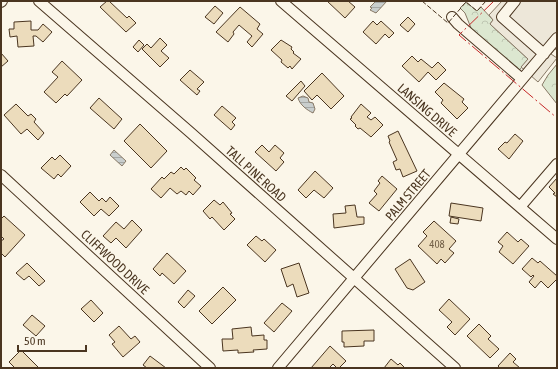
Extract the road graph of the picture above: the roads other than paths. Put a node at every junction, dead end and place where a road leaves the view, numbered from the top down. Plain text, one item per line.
1 (39, 1) edge
2 (280, 1) edge
3 (516, 1) edge
4 (452, 17) dead end
5 (557, 38) edge
6 (544, 54) junction
7 (520, 82) junction
8 (459, 154) junction
9 (557, 164) edge
10 (1, 175) edge
11 (520, 207) junction
12 (557, 239) edge
13 (354, 279) junction
14 (210, 368) edge
15 (278, 368) edge
16 (455, 368) edge

1 - 13 street, TALL PINE ROAD
2 - 8 street, LANSING DRIVE
3 - 6 street
4 - 7 street
5 - 6 street, PALM STREET
6 - 7 street, PALM STREET
7 - 8 street, PALM STREET
8 - 11 street, LANSING DRIVE
8 - 13 street, PALM STREET
9 - 11 street
10 - 14 street, CLIFFWOOD DRIVE
11 - 12 street, LANSING DRIVE
13 - 15 street, PALM STREET
13 - 16 street, TALL PINE ROAD

